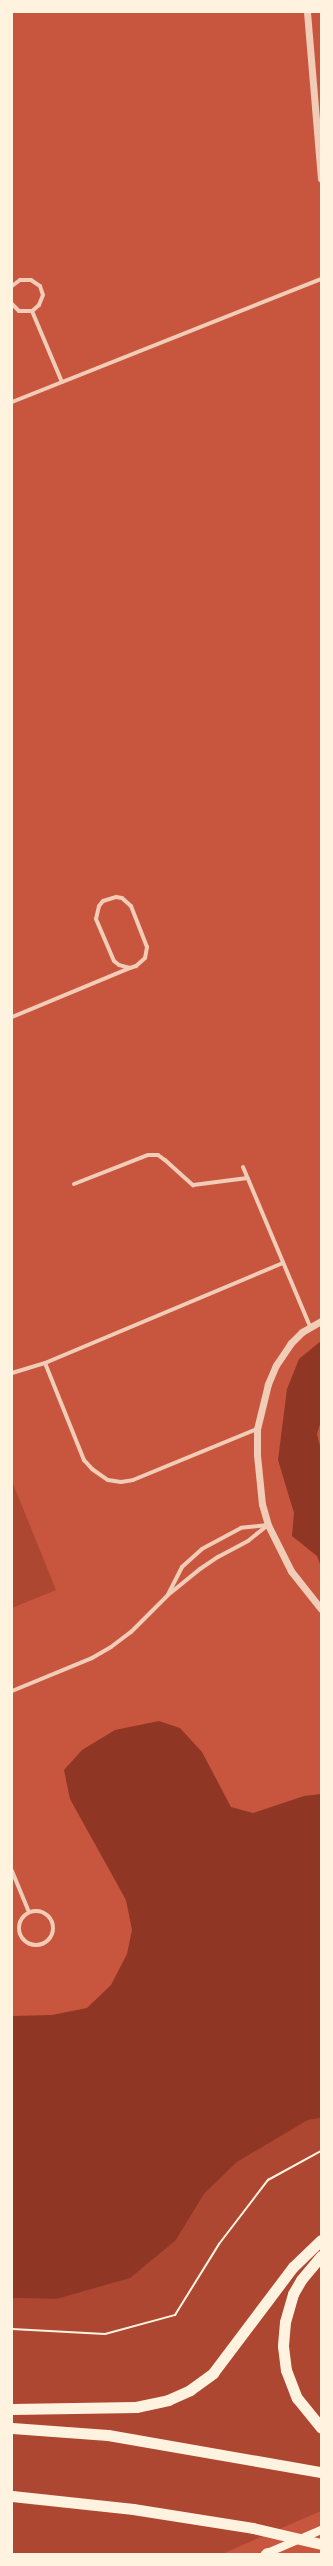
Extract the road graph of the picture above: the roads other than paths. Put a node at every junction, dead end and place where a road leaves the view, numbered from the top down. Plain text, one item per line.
1 (307, 12) edge
2 (321, 178) edge
3 (321, 278) edge
4 (12, 286) edge
5 (12, 304) edge
6 (32, 311) junction
7 (62, 382) junction
8 (12, 402) edge
9 (130, 968) junction
10 (12, 1017) edge
11 (243, 1167) dead end
12 (248, 1178) junction
13 (74, 1184) dead end
14 (283, 1263) junction
15 (321, 1321) edge
16 (310, 1326) junction
17 (45, 1364) junction
18 (12, 1373) edge
19 (257, 1428) junction
20 (268, 1525) junction
21 (168, 1595) junction
22 (321, 1610) edge
23 (12, 1692) edge
24 (12, 1871) edge
25 (29, 1912) junction
26 (321, 2240) edge
27 (321, 2256) edge
28 (12, 2408) edge
29 (12, 2428) edge
30 (321, 2428) edge
31 (321, 2472) edge
32 (12, 2496) edge
33 (321, 2530) edge
34 (321, 2544) edge
35 (267, 2554) edge

1 - 2 street
3 - 7 street
4 - 6 street
5 - 6 street
6 - 7 street
7 - 8 street
9 - 9 street
9 - 10 street
11 - 12 street
12 - 13 street
12 - 14 street
14 - 16 street
14 - 17 street
15 - 16 street
16 - 19 street
17 - 18 street
17 - 19 street
19 - 20 street
20 - 21 street
20 - 21 street
20 - 22 street
21 - 23 street
24 - 25 street
25 - 25 street
26 - 28 highway
27 - 30 highway
29 - 31 highway
32 - 34 highway
33 - 35 main road

